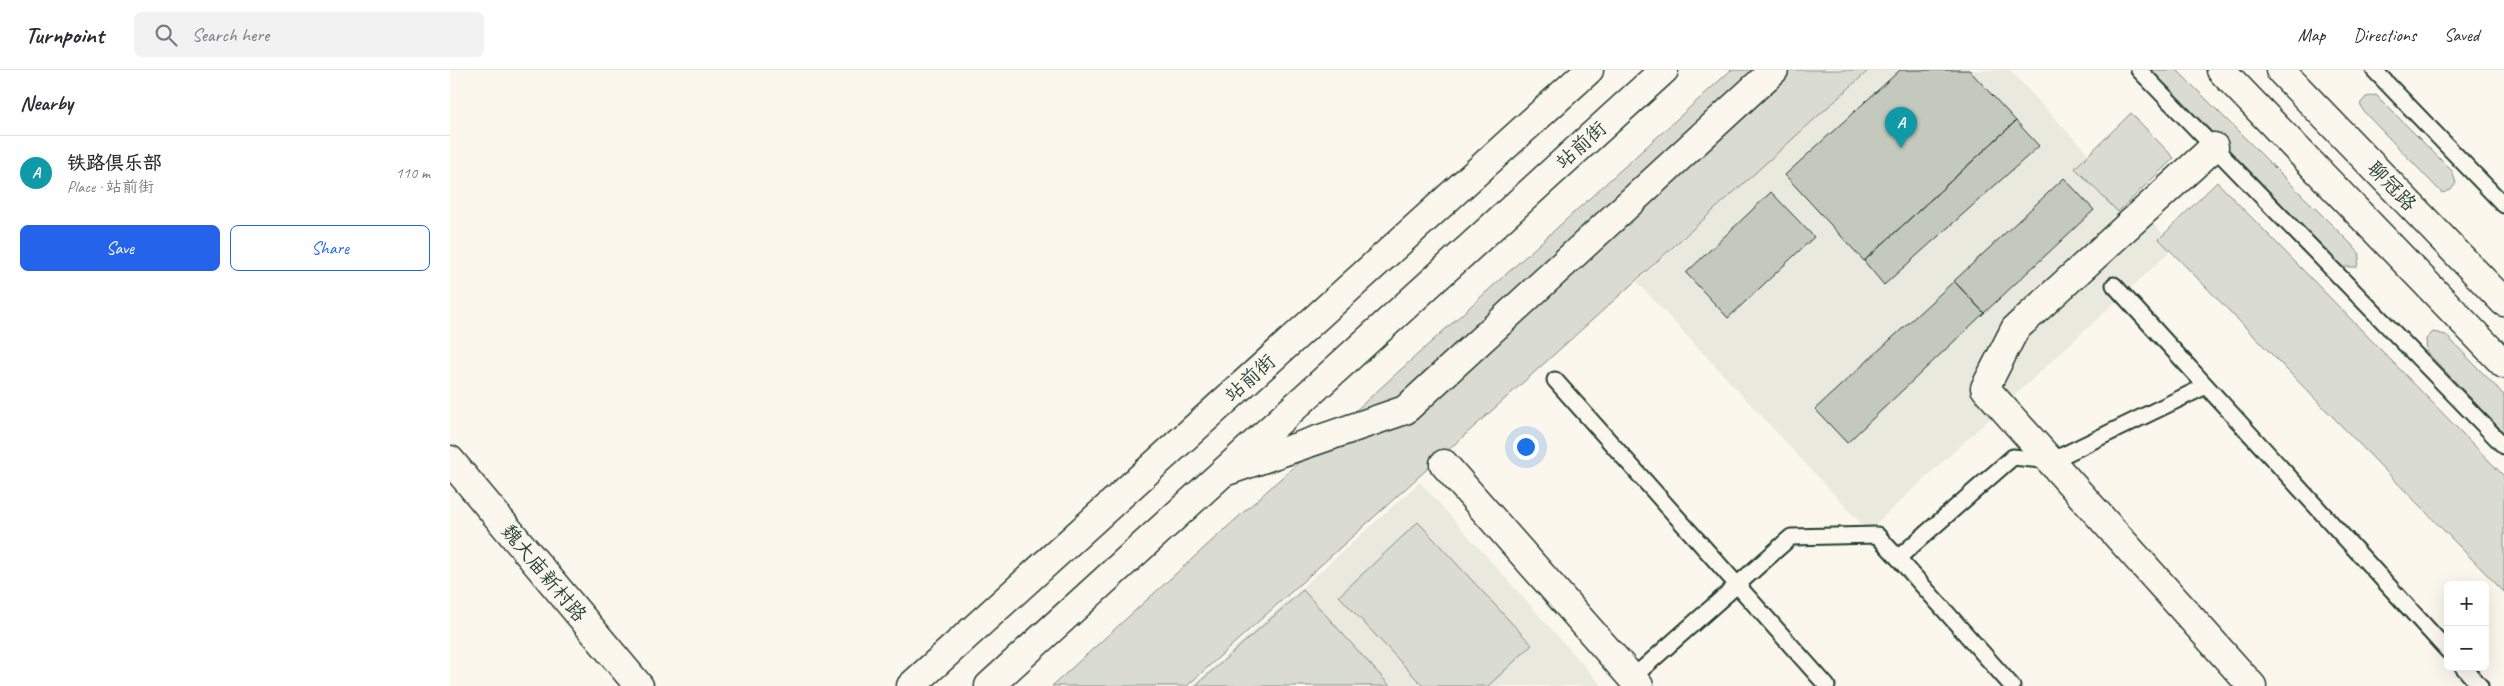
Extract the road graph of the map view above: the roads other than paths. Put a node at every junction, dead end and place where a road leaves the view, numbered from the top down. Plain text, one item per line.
1 (1589, 70) edge
2 (1664, 70) edge
3 (1774, 70) edge
4 (2139, 70) edge
5 (2221, 70) edge
6 (2280, 70) edge
7 (2374, 70) edge
8 (2214, 147) junction
9 (2504, 205) edge
10 (2114, 285) dead end
11 (2504, 302) edge
12 (2504, 364) edge
13 (1555, 380) dead end
14 (2206, 386) junction
15 (2504, 446) edge
16 (450, 460) edge
17 (2051, 461) junction
18 (1444, 464) dead end
19 (1224, 472) junction
20 (1898, 558) junction
21 (1737, 586) junction
22 (2444, 647) edge
23 (2467, 671) edge
24 (1635, 682) edge
25 (638, 686) edge
26 (911, 686) edge
27 (989, 686) edge
28 (1827, 686) edge
29 (2012, 686) edge
30 (2252, 686) edge
31 (2480, 686) edge

1 - 26 main road, 站前街
2 - 19 main road, 站前街
3 - 19 main road
4 - 8 lane
5 - 12 main road
6 - 11 main road, 聊冠路
7 - 9 lane
8 - 15 lane
8 - 17 main road
10 - 14 lane
13 - 21 lane
14 - 17 lane
14 - 22 lane
16 - 25 main road, 魏大庙新村路
17 - 20 lane
17 - 30 main road
18 - 24 main road
19 - 27 main road, 站前街
20 - 21 lane
20 - 29 lane
21 - 24 lane
21 - 28 lane
23 - 31 lane

